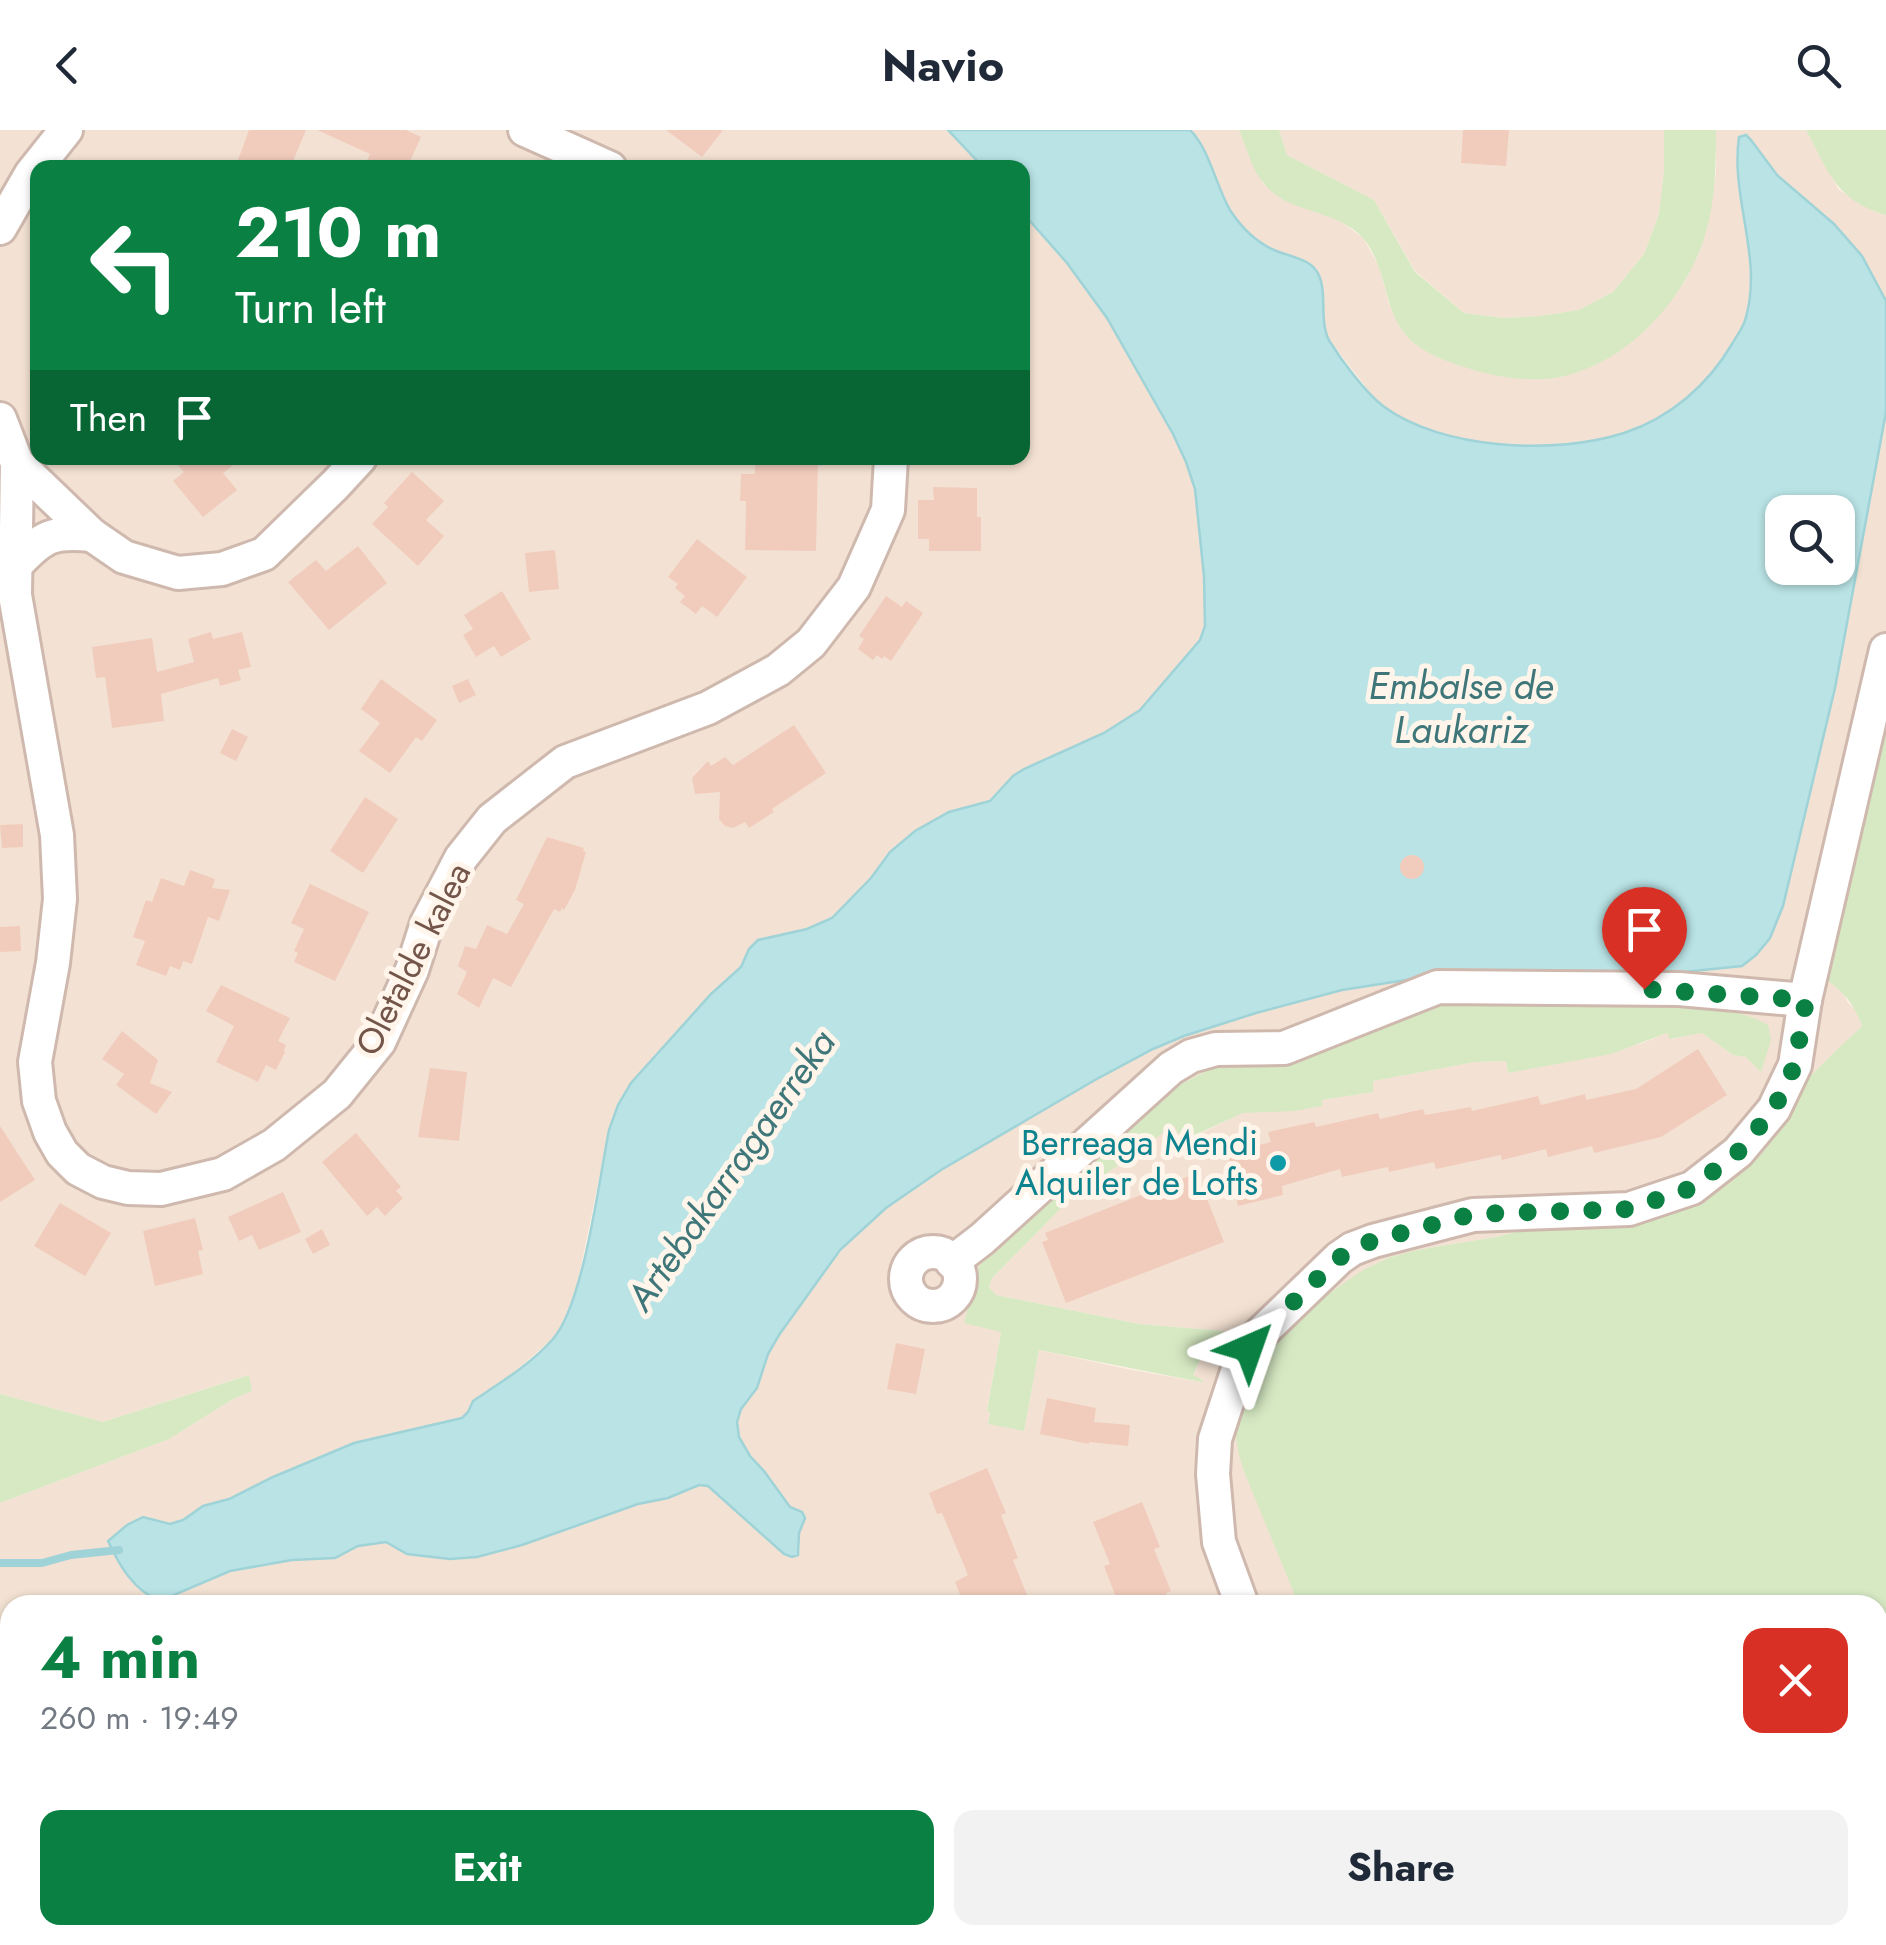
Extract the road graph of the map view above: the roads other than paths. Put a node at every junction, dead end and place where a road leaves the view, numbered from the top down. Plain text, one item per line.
1 (66, 130) edge
2 (526, 130) edge
3 (42, 160) edge
4 (592, 160) edge
5 (30, 176) edge
6 (0, 228) edge
7 (0, 420) edge
8 (17, 462) junction
9 (354, 465) edge
10 (891, 465) edge
11 (92, 536) junction
12 (16, 565) junction
13 (1886, 650) edge
14 (1806, 1000) junction
15 (952, 1262) dead end
16 (1238, 1595) edge

1 - 3 street
2 - 4 street
5 - 6 street
7 - 8 street, Oletalde kalea
8 - 11 street
8 - 12 street, Oletalde kalea
9 - 11 street
10 - 12 street, Oletalde kalea
11 - 12 street
13 - 14 street
14 - 15 street
14 - 16 street

